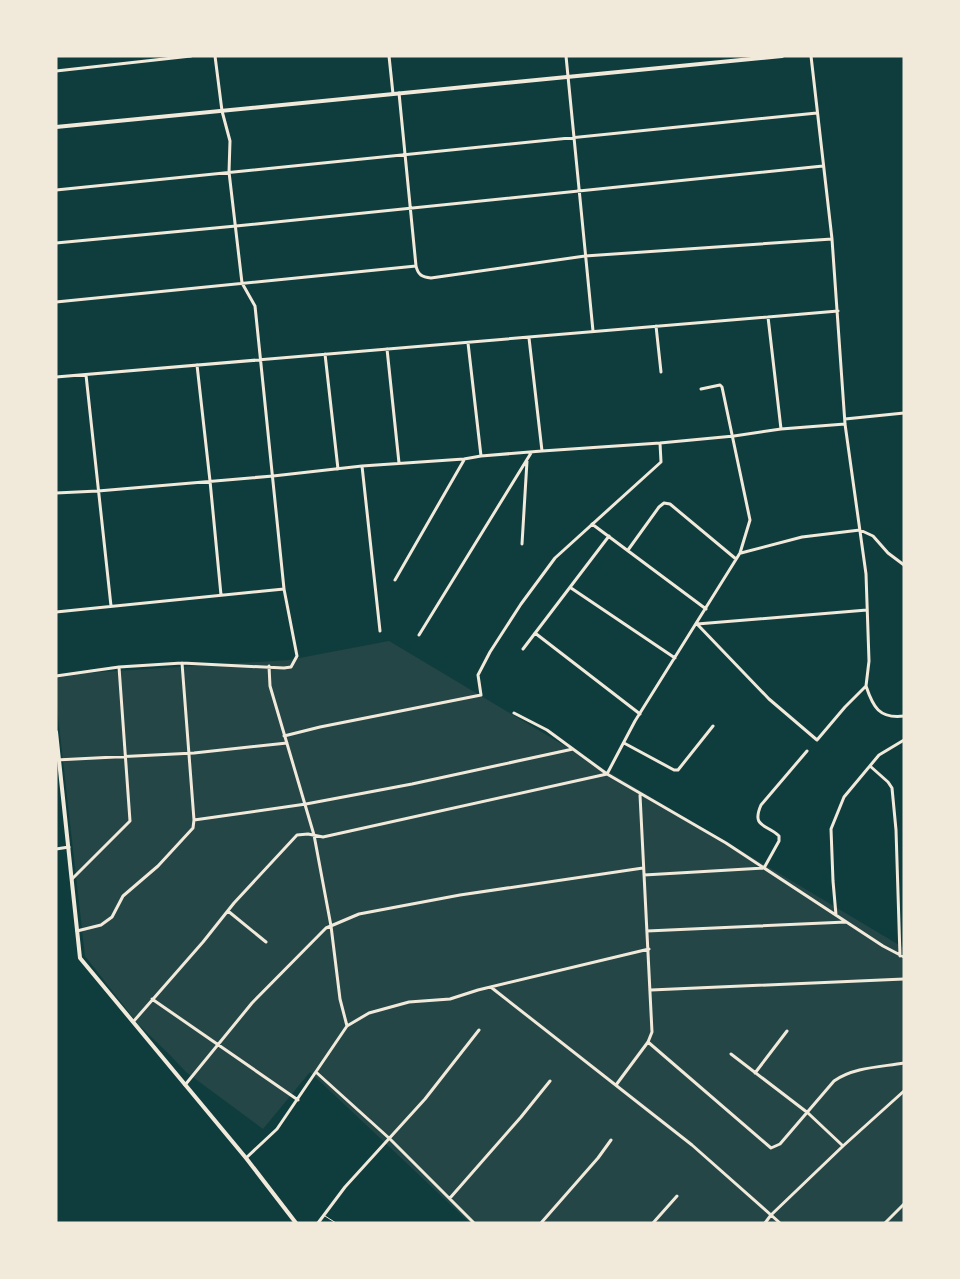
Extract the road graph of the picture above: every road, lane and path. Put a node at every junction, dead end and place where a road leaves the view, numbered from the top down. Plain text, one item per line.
1 (191, 56) edge
2 (216, 56) edge
3 (389, 56) edge
4 (566, 56) edge
5 (782, 56) edge
6 (811, 56) edge
7 (56, 71) edge
8 (568, 77) junction
9 (399, 93) junction
10 (393, 94) junction
11 (222, 110) junction
12 (817, 113) junction
13 (56, 127) edge
14 (574, 138) junction
15 (405, 154) junction
16 (823, 166) junction
17 (229, 172) junction
18 (56, 190) edge
19 (580, 191) junction
20 (410, 207) junction
21 (236, 226) junction
22 (832, 239) junction
23 (56, 243) edge
24 (585, 256) junction
25 (416, 266) junction
26 (242, 283) junction
27 (56, 302) edge
28 (838, 311) junction
29 (768, 317) junction
30 (656, 326) junction
31 (593, 332) junction
32 (529, 338) junction
33 (468, 343) junction
34 (387, 350) junction
35 (325, 354) junction
36 (261, 360) junction
37 (196, 365) junction
38 (661, 372) dead end
39 (86, 375) junction
40 (56, 378) edge
41 (701, 389) dead end
42 (904, 413) edge
43 (845, 419) junction
44 (845, 424) junction
45 (781, 429) junction
46 (734, 436) junction
47 (660, 443) junction
48 (542, 451) junction
49 (531, 453) junction
50 (481, 456) junction
51 (464, 459) junction
52 (527, 460) junction
53 (399, 462) junction
54 (362, 466) junction
55 (338, 469) junction
56 (273, 476) junction
57 (210, 481) junction
58 (98, 491) junction
59 (56, 493) edge
60 (592, 524) junction
61 (860, 530) junction
62 (609, 536) junction
63 (522, 544) dead end
64 (628, 550) junction
65 (740, 553) junction
66 (736, 560) junction
67 (904, 566) edge
68 (395, 580) dead end
69 (571, 588) junction
70 (284, 589) junction
71 (221, 595) junction
72 (111, 606) junction
73 (706, 609) junction
74 (867, 610) junction
75 (56, 612) edge
76 (697, 624) junction
77 (380, 632) dead end
78 (535, 633) junction
79 (419, 635) dead end
80 (523, 649) dead end
81 (675, 658) junction
82 (182, 663) junction
83 (269, 666) junction
84 (119, 667) junction
85 (56, 676) edge
86 (866, 686) junction
87 (514, 712) dead end
88 (640, 714) junction
89 (904, 716) edge
90 (713, 726) dead end
91 (56, 732) edge
92 (284, 736) junction
93 (904, 740) edge
94 (286, 743) junction
95 (624, 743) junction
96 (573, 749) junction
97 (807, 751) dead end
98 (189, 753) junction
99 (126, 756) junction
100 (58, 760) edge
101 (870, 766) junction
102 (607, 774) junction
103 (640, 795) junction
104 (306, 804) junction
105 (194, 820) junction
106 (314, 835) junction
107 (69, 847) junction
108 (56, 849) edge
109 (643, 868) junction
110 (764, 868) junction
111 (644, 876) junction
112 (72, 878) junction
113 (228, 910) junction
114 (836, 916) junction
115 (846, 922) junction
116 (331, 926) junction
117 (77, 931) junction
118 (647, 931) junction
119 (266, 942) dead end
120 (648, 949) junction
121 (902, 957) edge
122 (904, 979) edge
123 (492, 987) junction
124 (651, 990) junction
125 (152, 999) junction
126 (133, 1022) junction
127 (347, 1026) junction
128 (479, 1030) dead end
129 (787, 1031) dead end
130 (648, 1042) junction
131 (216, 1044) junction
132 (731, 1054) dead end
133 (904, 1063) edge
134 (317, 1073) junction
135 (755, 1073) junction
136 (550, 1081) dead end
137 (185, 1085) junction
138 (615, 1085) junction
139 (904, 1091) edge
140 (298, 1100) junction
141 (808, 1114) junction
142 (390, 1139) junction
143 (611, 1140) dead end
144 (843, 1146) junction
145 (246, 1158) junction
146 (677, 1196) dead end
147 (450, 1198) junction
148 (904, 1204) edge
149 (771, 1215) junction
150 (324, 1216) junction
151 (296, 1223) edge
152 (318, 1223) edge
153 (336, 1223) edge
154 (474, 1223) edge
155 (542, 1223) edge
156 (653, 1223) edge
157 (765, 1223) edge
158 (780, 1223) edge
159 (885, 1223) edge

1 - 7 street
2 - 11 street
3 - 10 street
4 - 8 street
5 - 8 street
6 - 12 street
8 - 9 street
8 - 14 street
9 - 10 street
9 - 15 street
10 - 11 street
11 - 13 street
11 - 17 street
12 - 14 street
12 - 16 street
14 - 15 street
14 - 19 street
15 - 17 street
15 - 20 street
16 - 19 street
16 - 22 street
17 - 18 street
17 - 21 street
19 - 20 street
19 - 24 street
20 - 21 street
20 - 25 street
21 - 23 street
21 - 26 street
22 - 24 street
22 - 28 street
24 - 25 street
24 - 31 street
25 - 26 street
26 - 27 street
26 - 36 street
28 - 29 street
28 - 43 street
29 - 30 street
29 - 45 street
30 - 31 street
30 - 38 street
31 - 32 street
32 - 33 street
32 - 48 street
33 - 34 street
33 - 50 street
34 - 35 street
34 - 53 street
35 - 36 street
35 - 55 street
36 - 37 street
36 - 56 street
37 - 39 street
37 - 57 street
39 - 40 street
39 - 58 street
41 - 46 street
42 - 43 street
43 - 44 street
44 - 45 street
44 - 61 street
45 - 46 street
46 - 47 street
46 - 65 street
47 - 48 street
47 - 60 street
48 - 49 street
49 - 50 street
49 - 52 street
50 - 51 street
51 - 53 street
51 - 68 street
52 - 63 street
52 - 79 street
53 - 54 street
54 - 55 street
54 - 77 street
55 - 56 street
56 - 57 street
56 - 70 street
57 - 58 street
57 - 71 street
58 - 59 street
58 - 72 street
60 - 62 street
60 - 92 street
61 - 65 street
61 - 67 street
61 - 74 street
62 - 64 street
62 - 69 street
64 - 66 street
64 - 73 street
65 - 66 street
66 - 73 street
69 - 78 street
69 - 81 street
70 - 71 street
70 - 83 street
71 - 72 street
72 - 75 street
73 - 76 street
74 - 76 street
74 - 86 street
76 - 81 street
76 - 86 street
78 - 80 street
78 - 88 street
81 - 88 street
82 - 83 street
82 - 84 street
82 - 98 street
83 - 92 street
84 - 85 street
84 - 99 street
86 - 89 street
87 - 96 street
88 - 95 street
90 - 95 street
91 - 100 street
92 - 94 street
93 - 101 street
94 - 98 street
94 - 104 street
95 - 102 street
96 - 102 street
96 - 104 street
97 - 110 street
98 - 99 street
98 - 105 street
99 - 100 street
99 - 112 street
100 - 107 street
101 - 114 street
101 - 121 street
102 - 103 street
102 - 106 street
103 - 109 street
103 - 110 street
104 - 105 street
104 - 106 street
105 - 117 street
106 - 113 street
106 - 116 street
107 - 108 street
107 - 112 street
109 - 111 street
109 - 116 street
110 - 111 street
110 - 114 street
111 - 118 street
112 - 117 street
113 - 119 street
113 - 125 street
114 - 115 street
115 - 118 street
115 - 121 street
116 - 127 street
116 - 131 street
117 - 126 street
118 - 120 street
120 - 123 street
120 - 124 street
122 - 124 street
123 - 127 street
123 - 138 street
124 - 130 street
125 - 126 street
125 - 131 street
126 - 137 street
127 - 134 street
128 - 142 street
129 - 135 street
130 - 138 street
130 - 141 street
131 - 137 street
131 - 140 street
132 - 135 street
133 - 141 street
134 - 140 street
134 - 142 street
135 - 141 street
136 - 147 street
137 - 145 street
138 - 149 street
139 - 144 street
140 - 145 street
141 - 144 street
142 - 147 street
142 - 150 street
143 - 155 street
144 - 149 street
145 - 151 street
146 - 156 street
147 - 154 street
148 - 159 street
149 - 157 street
149 - 158 street
150 - 152 street
150 - 153 lane

